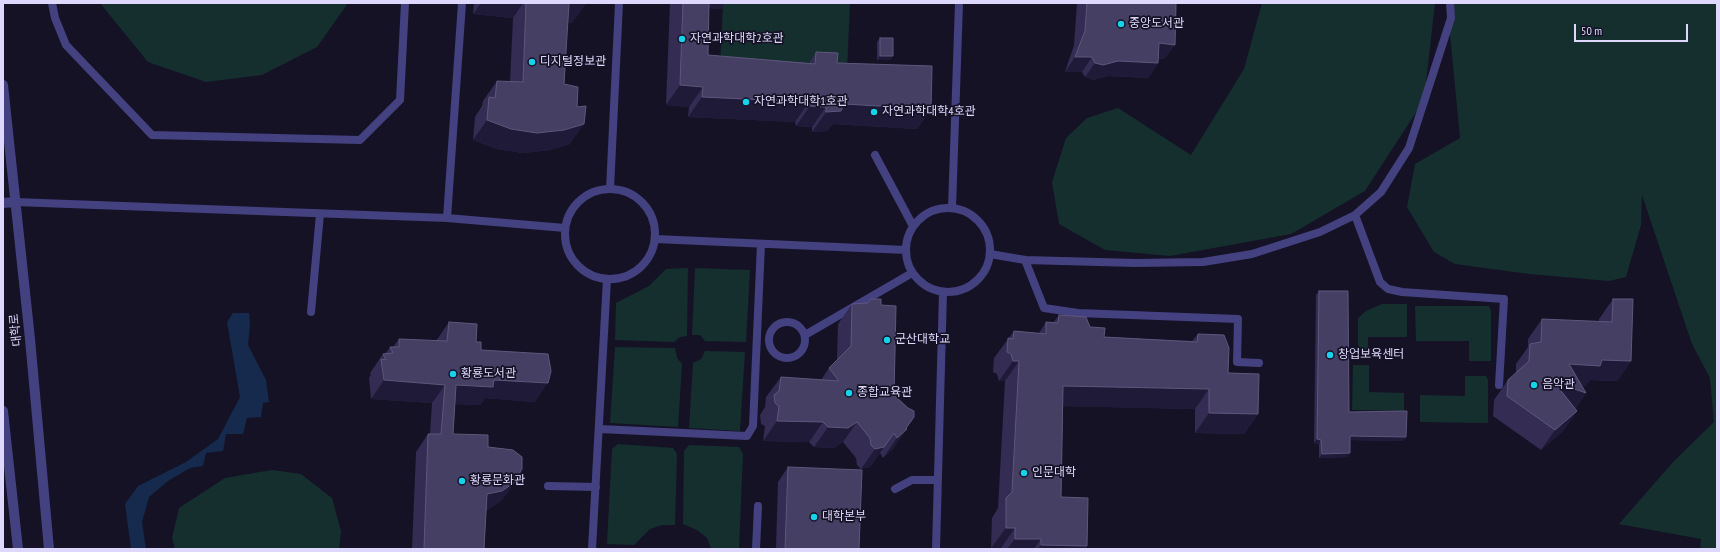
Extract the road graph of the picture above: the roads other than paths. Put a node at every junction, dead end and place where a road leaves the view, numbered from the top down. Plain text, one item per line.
1 (52, 3) edge
2 (406, 3) edge
3 (462, 3) edge
4 (618, 3) edge
5 (959, 3) edge
6 (1450, 3) edge
7 (3, 85) edge
8 (875, 155) dead end
9 (610, 189) junction
10 (15, 202) junction
11 (3, 203) edge
12 (952, 208) junction
13 (320, 214) junction
14 (1355, 215) junction
15 (447, 218) junction
16 (913, 226) junction
17 (565, 228) junction
18 (655, 239) junction
19 (761, 244) junction
20 (906, 250) junction
21 (990, 254) junction
22 (1025, 260) junction
23 (912, 273) junction
24 (607, 279) junction
25 (942, 292) junction
26 (311, 312) dead end
27 (804, 335) junction
28 (1259, 363) dead end
29 (1499, 385) dead end
30 (3, 411) edge
31 (600, 429) junction
32 (936, 480) junction
33 (548, 486) dead end
34 (596, 487) junction
35 (895, 488) dead end
36 (758, 506) dead end
37 (18, 549) edge
38 (49, 549) edge
39 (592, 549) edge
40 (756, 549) edge
41 (936, 549) edge

1 - 2 lane
3 - 15 lane
4 - 9 lane
5 - 12 lane
6 - 14 lane
7 - 10 street, 대학로
8 - 16 lane
9 - 17 lane
9 - 18 lane
10 - 11 street
10 - 13 lane
10 - 38 street, 대학로
12 - 16 lane
12 - 21 lane
13 - 15 lane
13 - 26 lane
14 - 22 lane
14 - 29 lane
15 - 17 lane
16 - 20 lane
17 - 24 lane
18 - 19 lane
18 - 24 lane
19 - 20 lane
19 - 31 lane
20 - 23 lane
21 - 22 lane
21 - 25 lane
22 - 28 lane
23 - 25 lane
23 - 27 lane
24 - 31 lane
25 - 32 lane
27 - 27 lane
30 - 37 street
31 - 34 lane
32 - 35 lane
32 - 41 lane
33 - 34 lane
34 - 39 lane
36 - 40 lane

